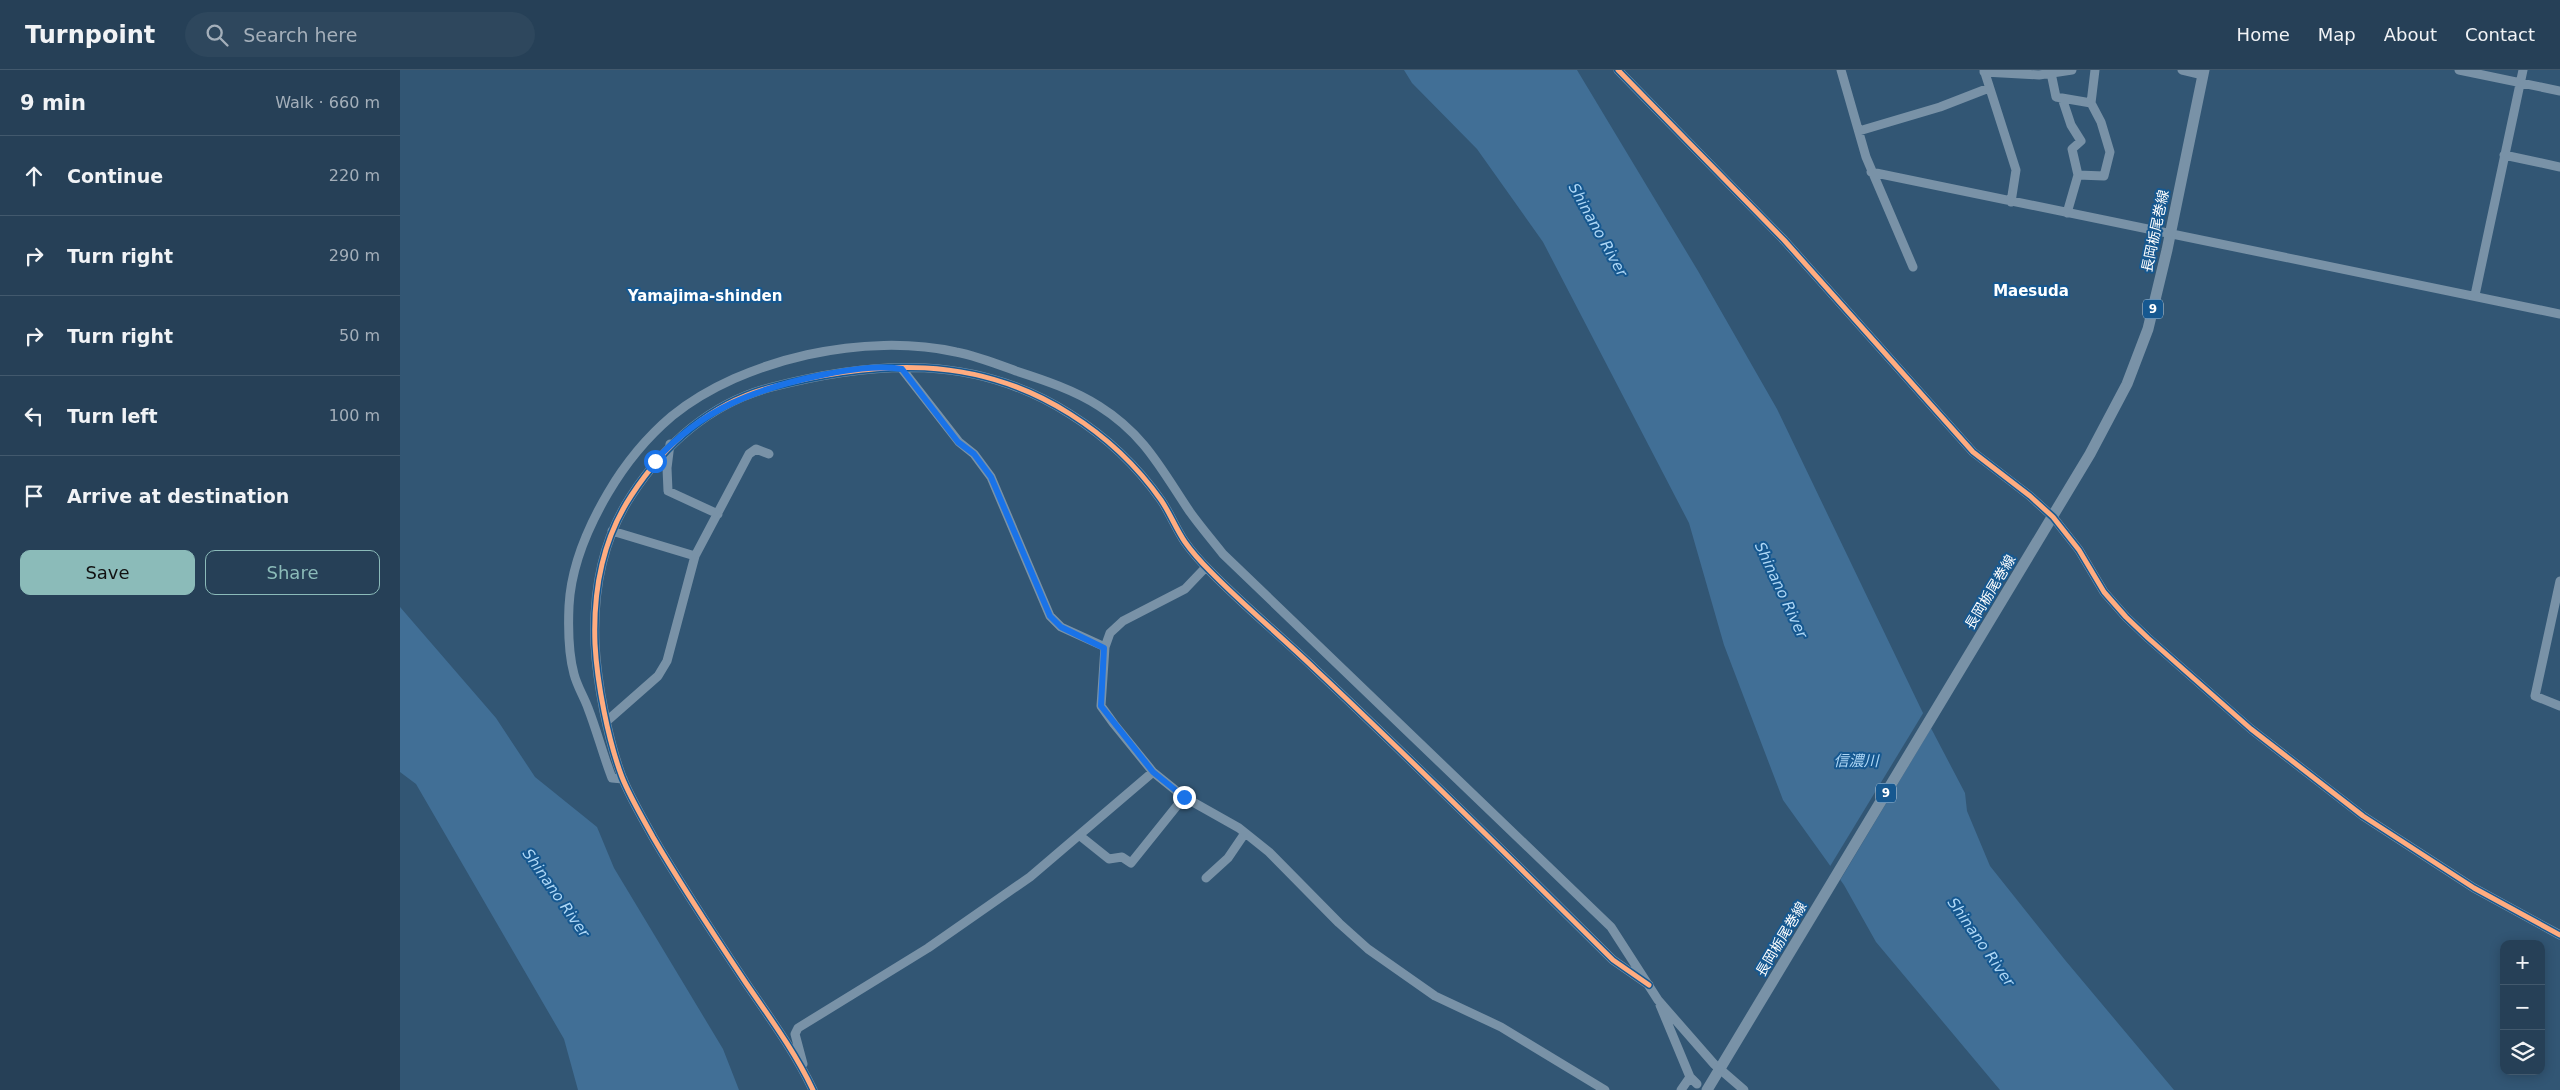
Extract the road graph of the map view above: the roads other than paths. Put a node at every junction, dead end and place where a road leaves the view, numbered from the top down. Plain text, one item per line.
1 (1618, 70) edge
2 (1841, 70) edge
3 (2072, 70) edge
4 (2095, 70) edge
5 (2182, 70) edge
6 (2523, 70) edge
7 (1984, 71) edge
8 (2465, 71) edge
9 (2204, 72) edge
10 (2051, 73) junction
11 (2521, 82) junction
12 (1990, 88) junction
13 (2560, 91) edge
14 (2062, 98) junction
15 (2091, 104) junction
16 (1859, 132) junction
17 (2504, 155) junction
18 (2560, 167) edge
19 (1871, 172) junction
20 (2078, 175) junction
21 (2011, 202) junction
22 (2067, 213) junction
23 (2170, 235) junction
24 (1913, 267) dead end
25 (2475, 296) junction
26 (2560, 314) edge
27 (902, 369) junction
28 (670, 444) junction
29 (769, 454) dead end
30 (718, 514) junction
31 (2053, 517) junction
32 (612, 531) junction
33 (696, 556) junction
34 (1206, 567) junction
35 (2560, 581) edge
36 (1104, 648) junction
37 (2560, 706) edge
38 (608, 720) junction
39 (1153, 772) junction
40 (623, 779) junction
41 (1184, 797) junction
42 (1245, 834) junction
43 (1079, 835) junction
44 (1206, 878) dead end
45 (2560, 935) edge
46 (1649, 985) junction
47 (1658, 1000) junction
48 (1720, 1069) junction
49 (805, 1074) junction
50 (1698, 1084) edge
51 (813, 1090) edge
52 (1605, 1090) edge
53 (1681, 1090) edge
54 (1744, 1090) edge

1 - 31 street
2 - 16 street
3 - 10 street
4 - 15 street
5 - 9 street
6 - 11 street
7 - 10 street
7 - 12 street
8 - 11 street
9 - 23 main road, 長岡栃尾巻線 / 9
10 - 14 street
11 - 13 street
11 - 17 street
12 - 16 street
12 - 21 street
14 - 15 street
14 - 20 street
15 - 20 street
16 - 19 street
17 - 18 street
17 - 25 street
19 - 21 street
19 - 24 street
20 - 22 street
21 - 22 street
22 - 23 street
23 - 25 street
23 - 31 main road, 長岡栃尾巻線 / 9
25 - 26 street
27 - 28 street
27 - 34 street
27 - 36 street
28 - 30 street
28 - 32 street
29 - 30 street
30 - 33 street
31 - 45 street
31 - 48 main road, 長岡栃尾巻線 / 9
32 - 33 street
32 - 38 street
33 - 38 street
34 - 36 street
34 - 46 street
35 - 37 street
36 - 39 street
38 - 40 street
39 - 41 street
39 - 43 street
40 - 46 street
40 - 49 street
41 - 42 street
41 - 43 street
42 - 44 street
42 - 52 street
43 - 49 street
46 - 47 street
47 - 48 street
47 - 50 street
48 - 50 main road, 長岡栃尾巻線 / 9
48 - 54 street
49 - 51 street
50 - 53 street

